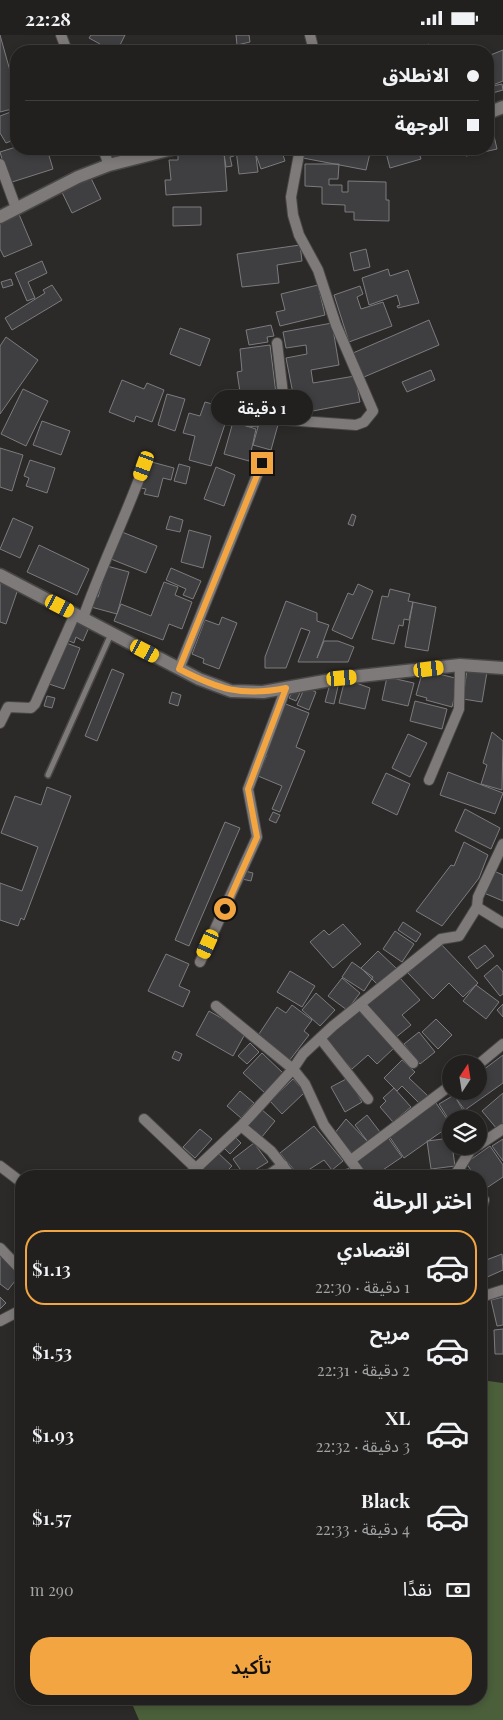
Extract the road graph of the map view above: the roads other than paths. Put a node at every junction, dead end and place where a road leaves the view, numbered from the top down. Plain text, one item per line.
1 (105, 155) edge
2 (148, 155) edge
3 (299, 155) edge
4 (0, 164) edge
5 (109, 165) junction
6 (0, 184) edge
7 (10, 190) junction
8 (16, 208) junction
9 (0, 217) edge
10 (277, 343) dead end
11 (265, 413) dead end
12 (286, 420) junction
13 (262, 463) dead end
14 (144, 466) dead end
15 (0, 575) edge
16 (79, 616) junction
17 (111, 633) junction
18 (460, 665) junction
19 (503, 668) edge
20 (179, 669) junction
21 (286, 688) junction
22 (0, 723) edge
23 (48, 775) dead end
24 (429, 780) dead end
25 (503, 844) edge
26 (477, 907) junction
27 (503, 923) edge
28 (200, 962) dead end
29 (360, 1004) junction
30 (216, 1006) dead end
31 (320, 1038) junction
32 (503, 1044) edge
33 (488, 1056) edge
34 (413, 1063) dead end
35 (294, 1069) junction
36 (442, 1092) edge
37 (368, 1099) dead end
38 (144, 1119) dead end
39 (241, 1125) junction
40 (503, 1129) edge
41 (487, 1140) edge
42 (468, 1155) edge
43 (351, 1159) junction
44 (283, 1165) junction
45 (0, 1166) edge
46 (198, 1170) edge
47 (202, 1170) edge
48 (276, 1170) edge
49 (286, 1170) edge
50 (358, 1170) edge
51 (459, 1170) edge
52 (15, 1177) edge
53 (0, 1248) edge
54 (15, 1264) edge
55 (503, 1290) edge
56 (487, 1295) edge
57 (15, 1313) edge
58 (0, 1321) edge

1 - 5 street
2 - 5 street
3 - 12 street
4 - 7 street
5 - 8 street
6 - 7 street
7 - 8 street
8 - 9 street
10 - 12 street
11 - 12 street
13 - 20 street
14 - 16 street
15 - 16 street
16 - 17 street
16 - 22 street
17 - 20 street
17 - 23 lane
18 - 19 street
18 - 21 street
18 - 24 street
20 - 21 street
21 - 28 street
25 - 26 street
26 - 27 street
26 - 29 street
29 - 31 street
29 - 34 street
30 - 35 street
31 - 35 street
31 - 37 street
32 - 33 street
35 - 39 street
35 - 43 street
36 - 43 street
38 - 46 street
39 - 44 street
39 - 47 street
40 - 41 street
42 - 51 street
43 - 50 street
44 - 48 street
44 - 49 street
45 - 52 street
53 - 54 street
55 - 56 street
57 - 58 street

